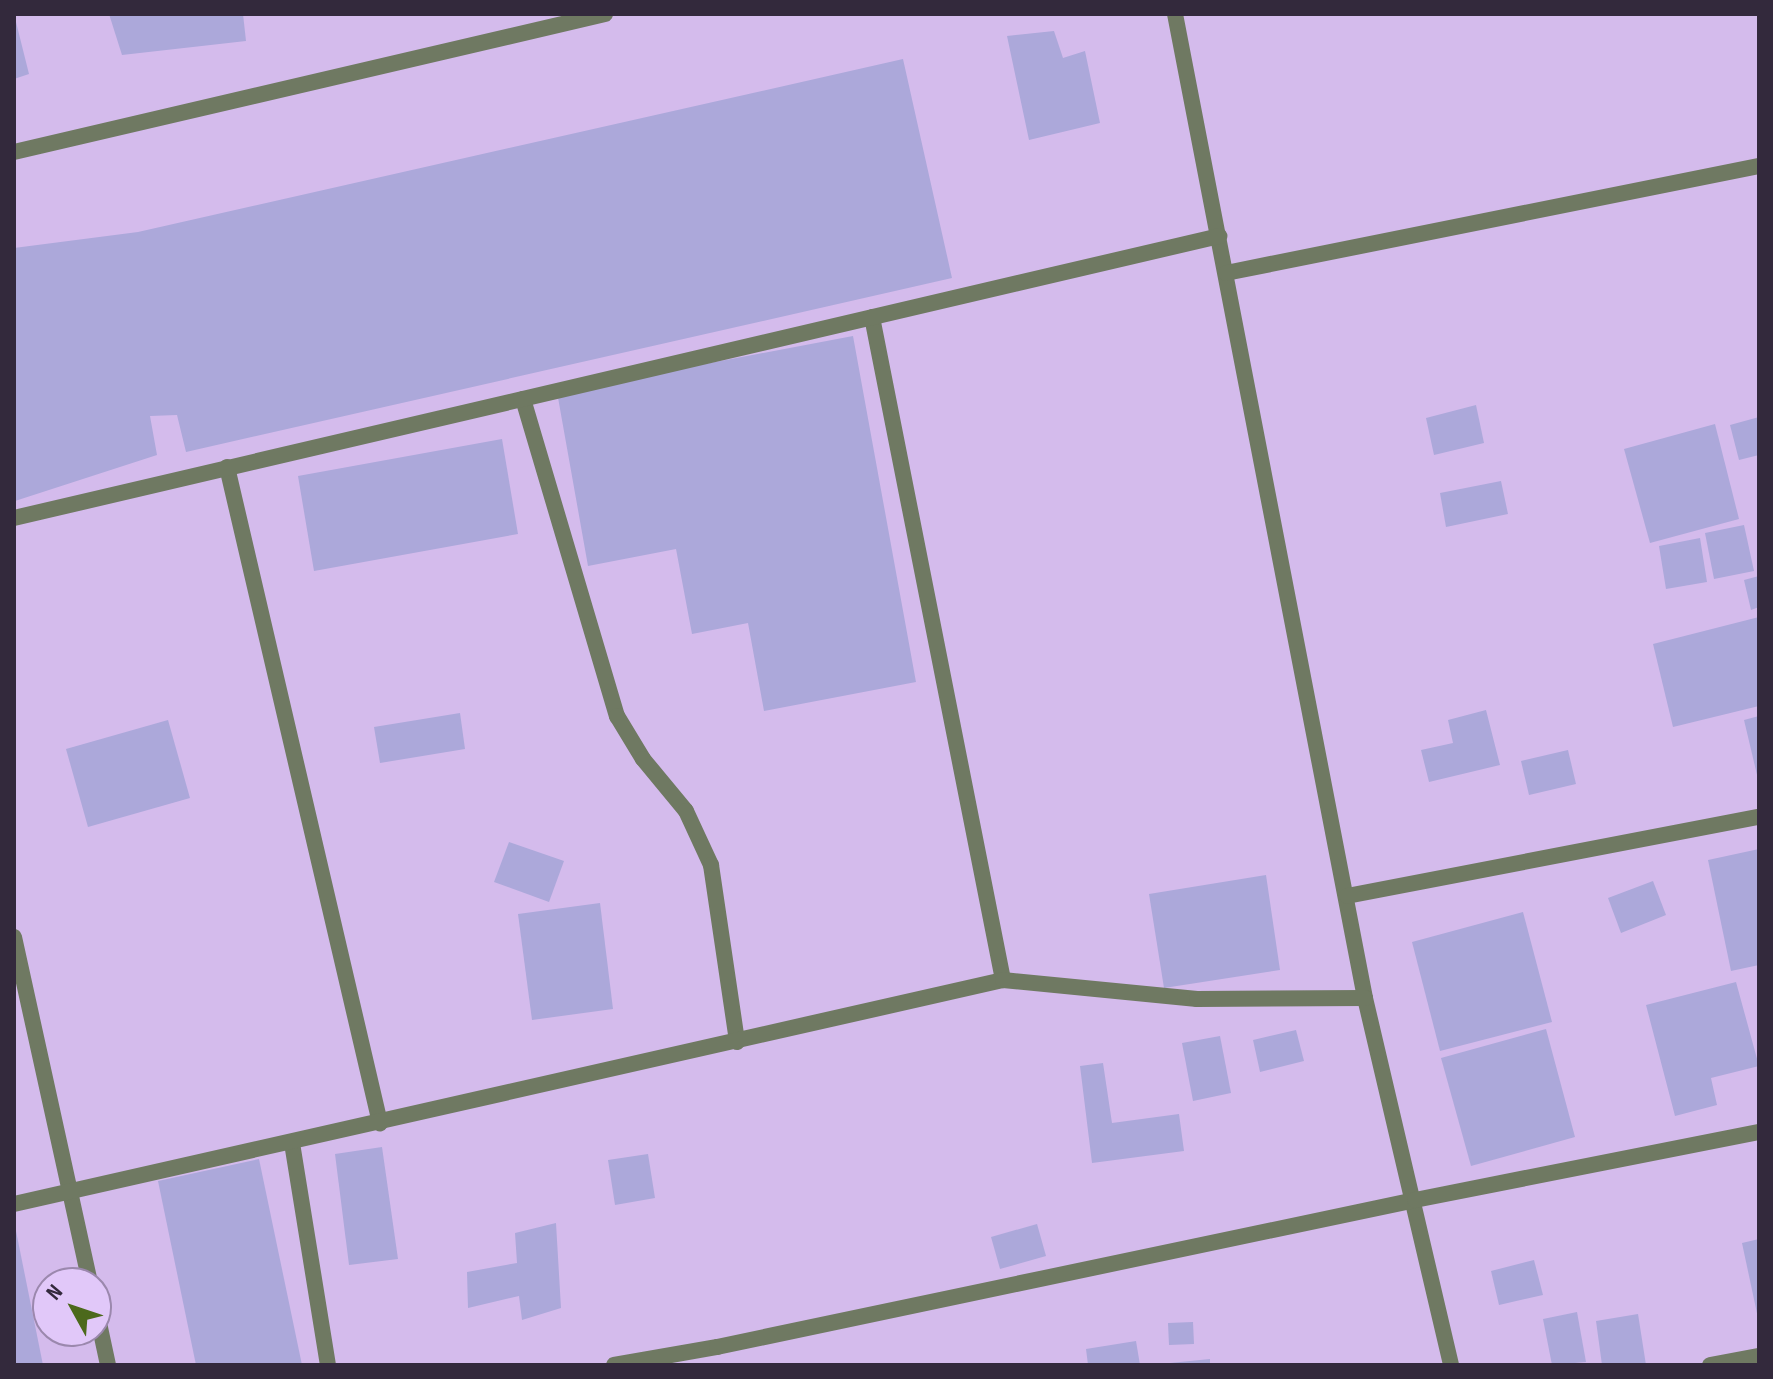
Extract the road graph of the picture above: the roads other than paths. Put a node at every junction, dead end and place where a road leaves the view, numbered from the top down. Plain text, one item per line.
1 (605, 14) edge
2 (1175, 14) edge
3 (14, 152) edge
4 (1759, 166) edge
5 (1219, 236) junction
6 (1226, 273) junction
7 (872, 317) junction
8 (523, 399) junction
9 (227, 467) junction
10 (14, 518) edge
11 (1759, 817) edge
12 (1347, 896) junction
13 (14, 937) edge
14 (1003, 980) junction
15 (1365, 998) junction
16 (737, 1042) junction
17 (380, 1123) junction
18 (1759, 1132) edge
19 (292, 1143) junction
20 (71, 1194) junction
21 (1415, 1200) junction
22 (14, 1204) edge
23 (87, 1267) edge
24 (717, 1347) junction
25 (1759, 1356) edge
26 (328, 1365) edge
27 (614, 1365) edge
28 (721, 1365) edge
29 (1451, 1365) edge
30 (1710, 1365) edge

1 - 3 street
2 - 5 street
4 - 6 street
5 - 6 street
5 - 7 street
6 - 12 street
7 - 8 street
7 - 14 street
8 - 9 street
8 - 16 street
9 - 10 street
9 - 17 street
11 - 12 street
12 - 15 street
13 - 20 street
14 - 15 street
14 - 16 street
15 - 21 street
16 - 17 street
17 - 19 street
18 - 21 street
19 - 20 street
19 - 26 street
20 - 22 street
20 - 23 street
21 - 24 street
21 - 29 street
24 - 27 street
24 - 28 street
25 - 30 street

